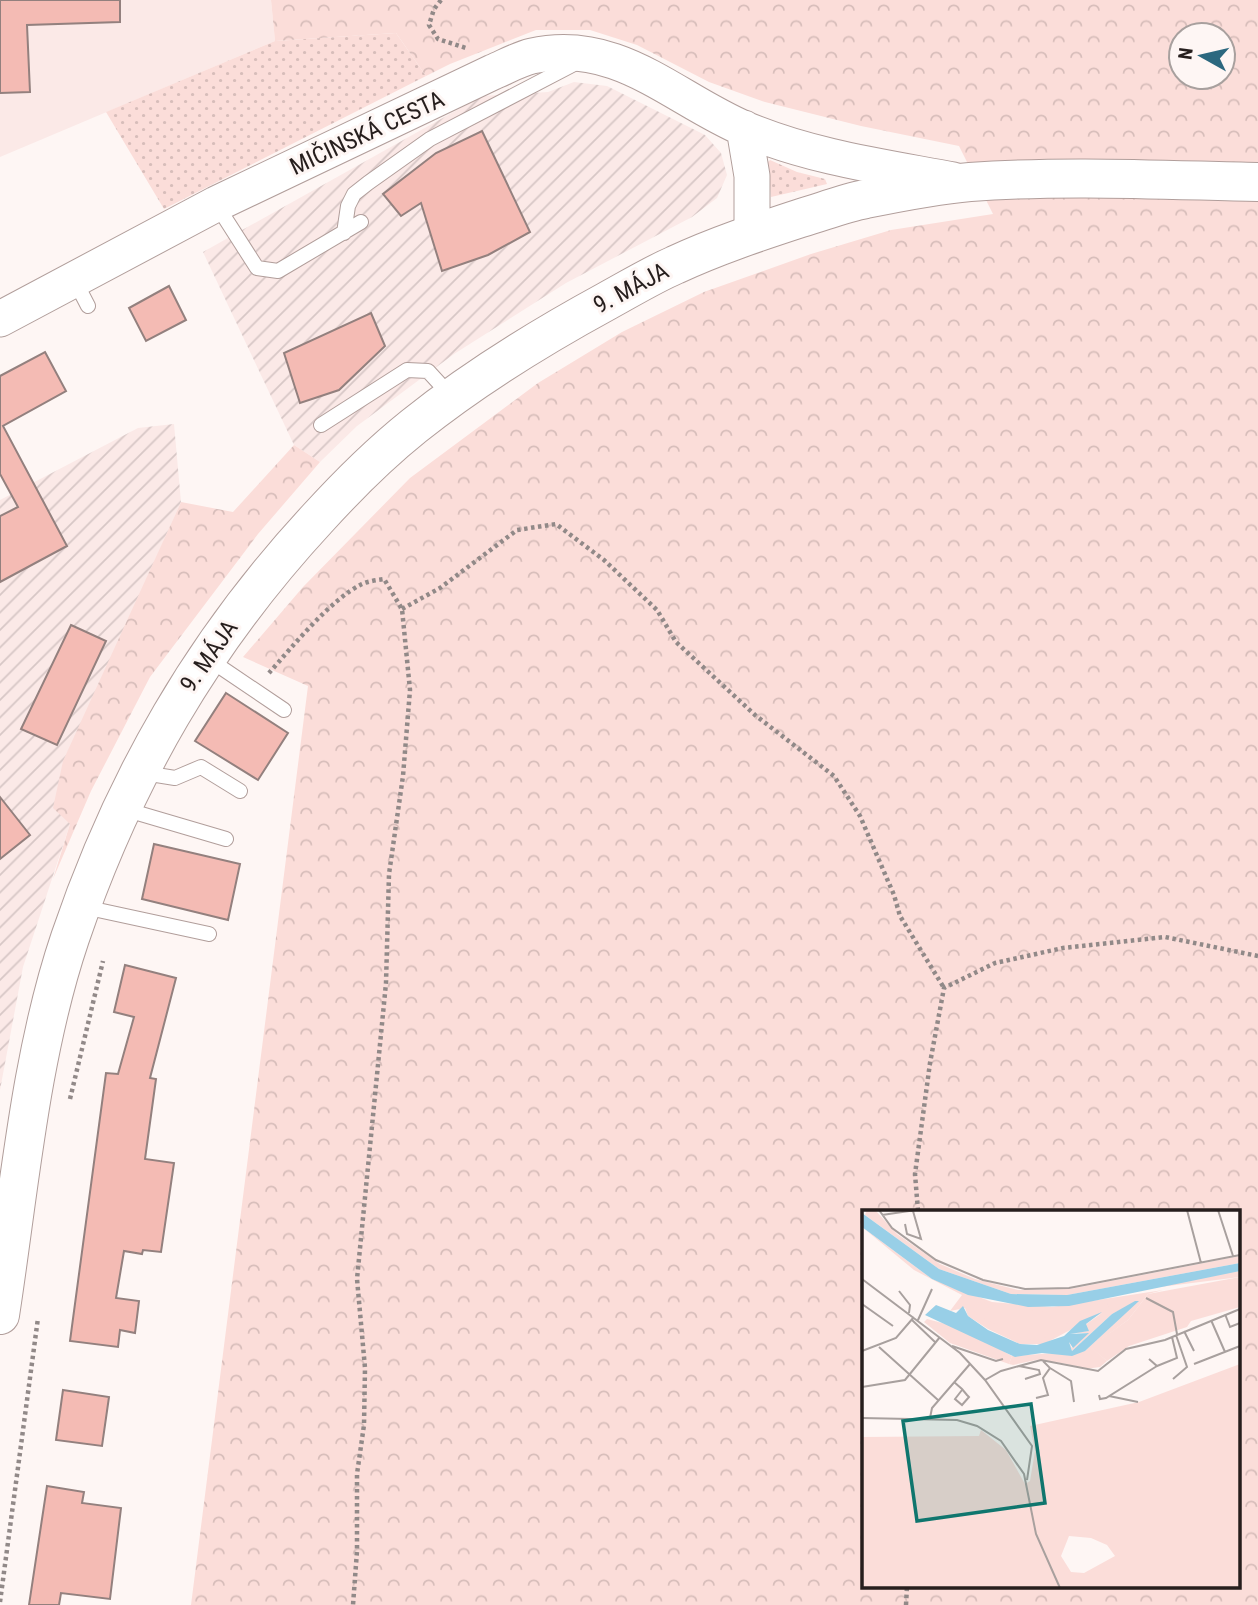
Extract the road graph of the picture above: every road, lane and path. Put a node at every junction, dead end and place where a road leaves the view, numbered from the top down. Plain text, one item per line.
1 (441, 0) edge
2 (590, 56) junction
3 (493, 72) junction
4 (744, 128) junction
5 (1258, 182) edge
6 (964, 183) junction
7 (216, 204) junction
8 (361, 222) dead end
9 (344, 233) junction
10 (752, 234) junction
11 (0, 319) edge
12 (453, 397) junction
13 (321, 425) dead end
14 (402, 609) junction
15 (206, 657) junction
16 (255, 690) junction
17 (284, 710) dead end
18 (139, 772) junction
19 (240, 791) dead end
20 (122, 808) junction
21 (226, 839) dead end
22 (96, 909) junction
23 (209, 934) dead end
24 (1258, 957) edge
25 (944, 988) junction
26 (69, 1104) dead end
27 (918, 1210) edge
28 (0, 1315) edge
29 (38, 1317) dead end
30 (0, 1602) edge
31 (353, 1605) edge

1 - 3 path
2 - 3 street, MIČINSKÁ CESTA
2 - 4 street, MIČINSKÁ CESTA
2 - 9 lane
3 - 7 street, MIČINSKÁ CESTA
4 - 6 street, MIČINSKÁ CESTA
4 - 10 street
5 - 6 main road, 9. MÁJA
6 - 10 main road, 9. MÁJA
7 - 9 lane
7 - 11 street, MIČINSKÁ CESTA
8 - 9 lane
10 - 12 main road, 9. MÁJA
12 - 13 lane
12 - 15 main road, 9. MÁJA
14 - 16 path
14 - 25 path
14 - 31 path
15 - 16 lane
15 - 18 main road, 9. MÁJA
16 - 17 lane
18 - 19 lane
18 - 20 main road, 9. MÁJA
20 - 21 lane
20 - 22 main road, 9. MÁJA
22 - 23 lane
22 - 26 path
22 - 28 main road, 9. MÁJA
24 - 25 path
25 - 27 path
29 - 30 path

